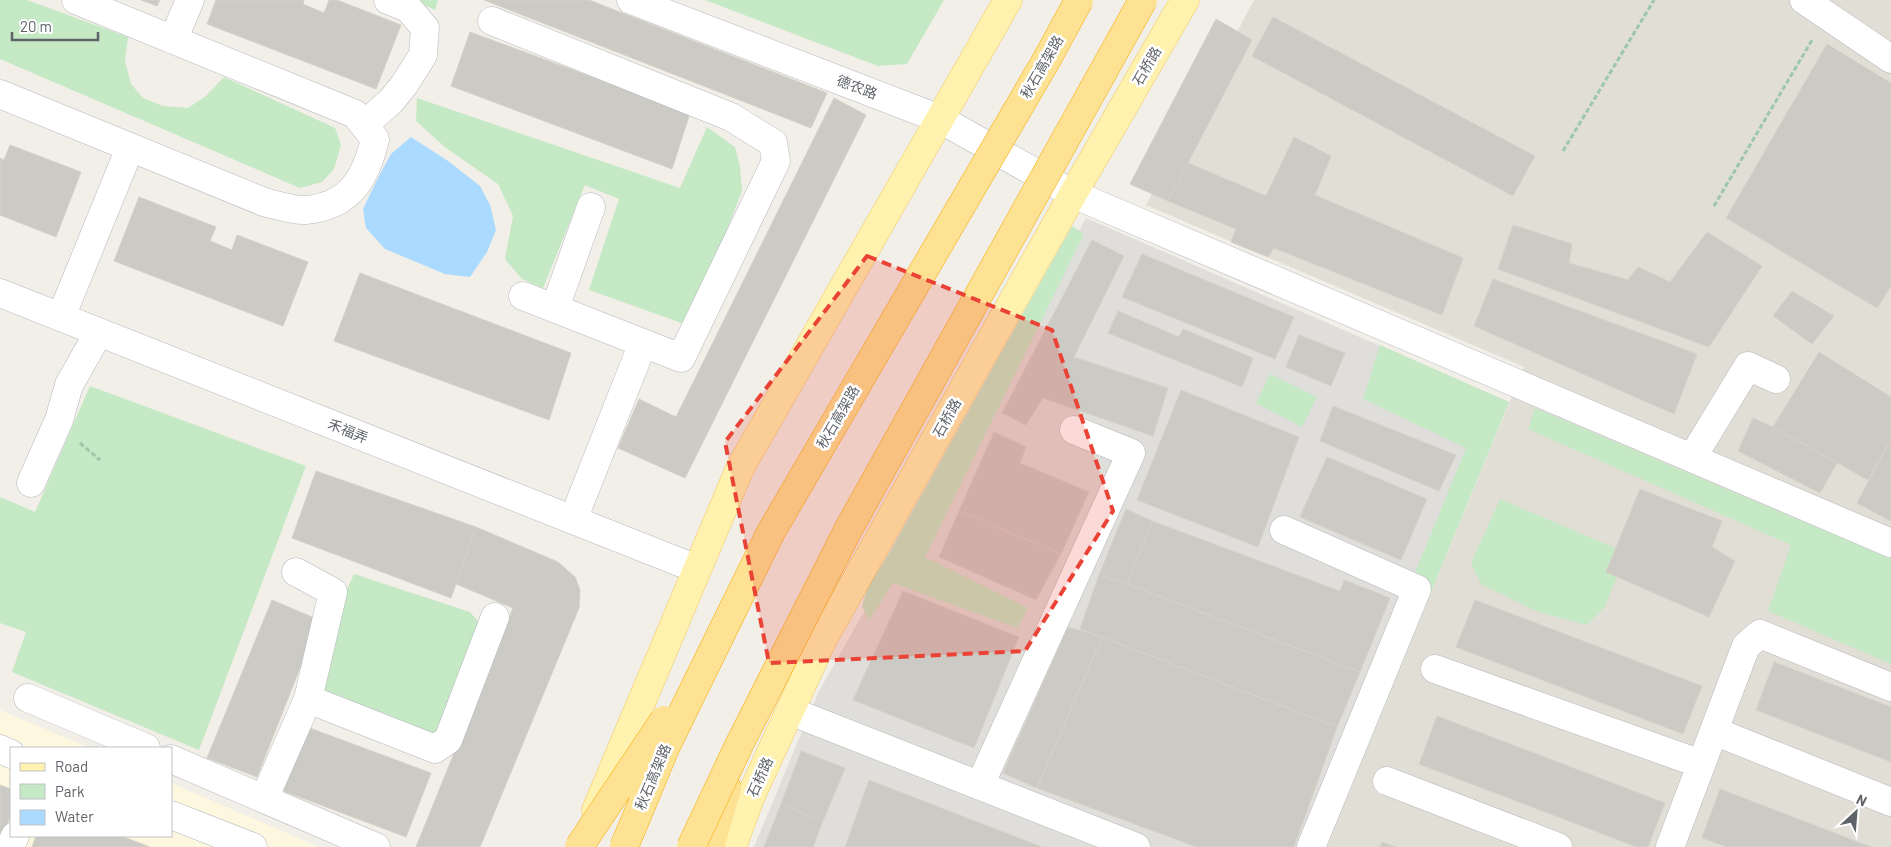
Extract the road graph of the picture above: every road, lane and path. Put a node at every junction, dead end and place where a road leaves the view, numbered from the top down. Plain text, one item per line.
1 (76, 0) edge
2 (190, 0) edge
3 (388, 0) edge
4 (631, 0) edge
5 (1008, 0) edge
6 (1080, 0) edge
7 (1143, 0) edge
8 (1186, 0) edge
9 (1654, 0) edge
10 (1804, 0) edge
11 (1826, 16) junction
12 (492, 21) dead end
13 (172, 40) junction
14 (1891, 59) edge
15 (0, 94) edge
16 (940, 119) junction
17 (364, 125) junction
18 (130, 148) junction
19 (1563, 151) dead end
20 (1073, 194) junction
21 (1714, 206) dead end
22 (591, 208) dead end
23 (0, 293) edge
24 (523, 296) dead end
25 (555, 308) junction
26 (61, 317) junction
27 (99, 332) junction
28 (643, 343) junction
29 (1776, 379) dead end
30 (1074, 430) dead end
31 (1692, 458) junction
32 (31, 483) dead end
33 (573, 520) junction
34 (1284, 530) dead end
35 (1891, 543) edge
36 (697, 569) junction
37 (296, 572) dead end
38 (495, 617) dead end
39 (716, 641) junction
40 (1435, 669) dead end
41 (1891, 686) edge
42 (28, 698) dead end
43 (308, 699) junction
44 (790, 711) junction
45 (1714, 730) junction
46 (739, 745) junction
47 (144, 747) edge
48 (172, 759) edge
49 (1701, 764) junction
50 (1387, 781) dead end
51 (980, 785) junction
52 (264, 799) junction
53 (1891, 802) edge
54 (172, 815) edge
55 (253, 847) edge
56 (376, 847) edge
57 (580, 847) edge
58 (624, 847) edge
59 (691, 847) edge
60 (710, 847) edge
61 (732, 847) edge
62 (1136, 847) edge
63 (1311, 847) edge
64 (1558, 847) edge
65 (1670, 847) edge

1 - 13 street
2 - 13 street
3 - 17 street
4 - 16 street, 德农路
5 - 16 main road
6 - 39 highway, 秋石高架路, bridge
7 - 46 highway, bridge
8 - 20 main road, 石桥路
9 - 19 path
10 - 11 street
11 - 14 street
11 - 21 path
12 - 28 street
13 - 17 street
15 - 18 street
16 - 20 street, 德农路
16 - 36 main road
17 - 18 street
18 - 26 street
20 - 31 street, 德农路
20 - 44 main road, 石桥路
22 - 25 street
23 - 26 street, 禾福弄
24 - 25 street
25 - 28 street
26 - 27 street, 禾福弄
27 - 32 street
27 - 33 street, 禾福弄
28 - 33 street
29 - 31 street
30 - 51 street
31 - 35 street, 德农路
33 - 36 street, 禾福弄
34 - 63 street
36 - 57 main road
37 - 43 street
38 - 43 street
39 - 57 highway, bridge
39 - 58 highway, 秋石高架路, bridge
40 - 49 street
41 - 45 street
42 - 47 street
43 - 52 street
44 - 51 street
44 - 61 main road, 石桥路
45 - 49 street
45 - 53 street
46 - 59 highway, bridge
46 - 60 highway, bridge
48 - 52 street
49 - 65 street
50 - 64 street
51 - 62 street
52 - 56 street
54 - 55 street

